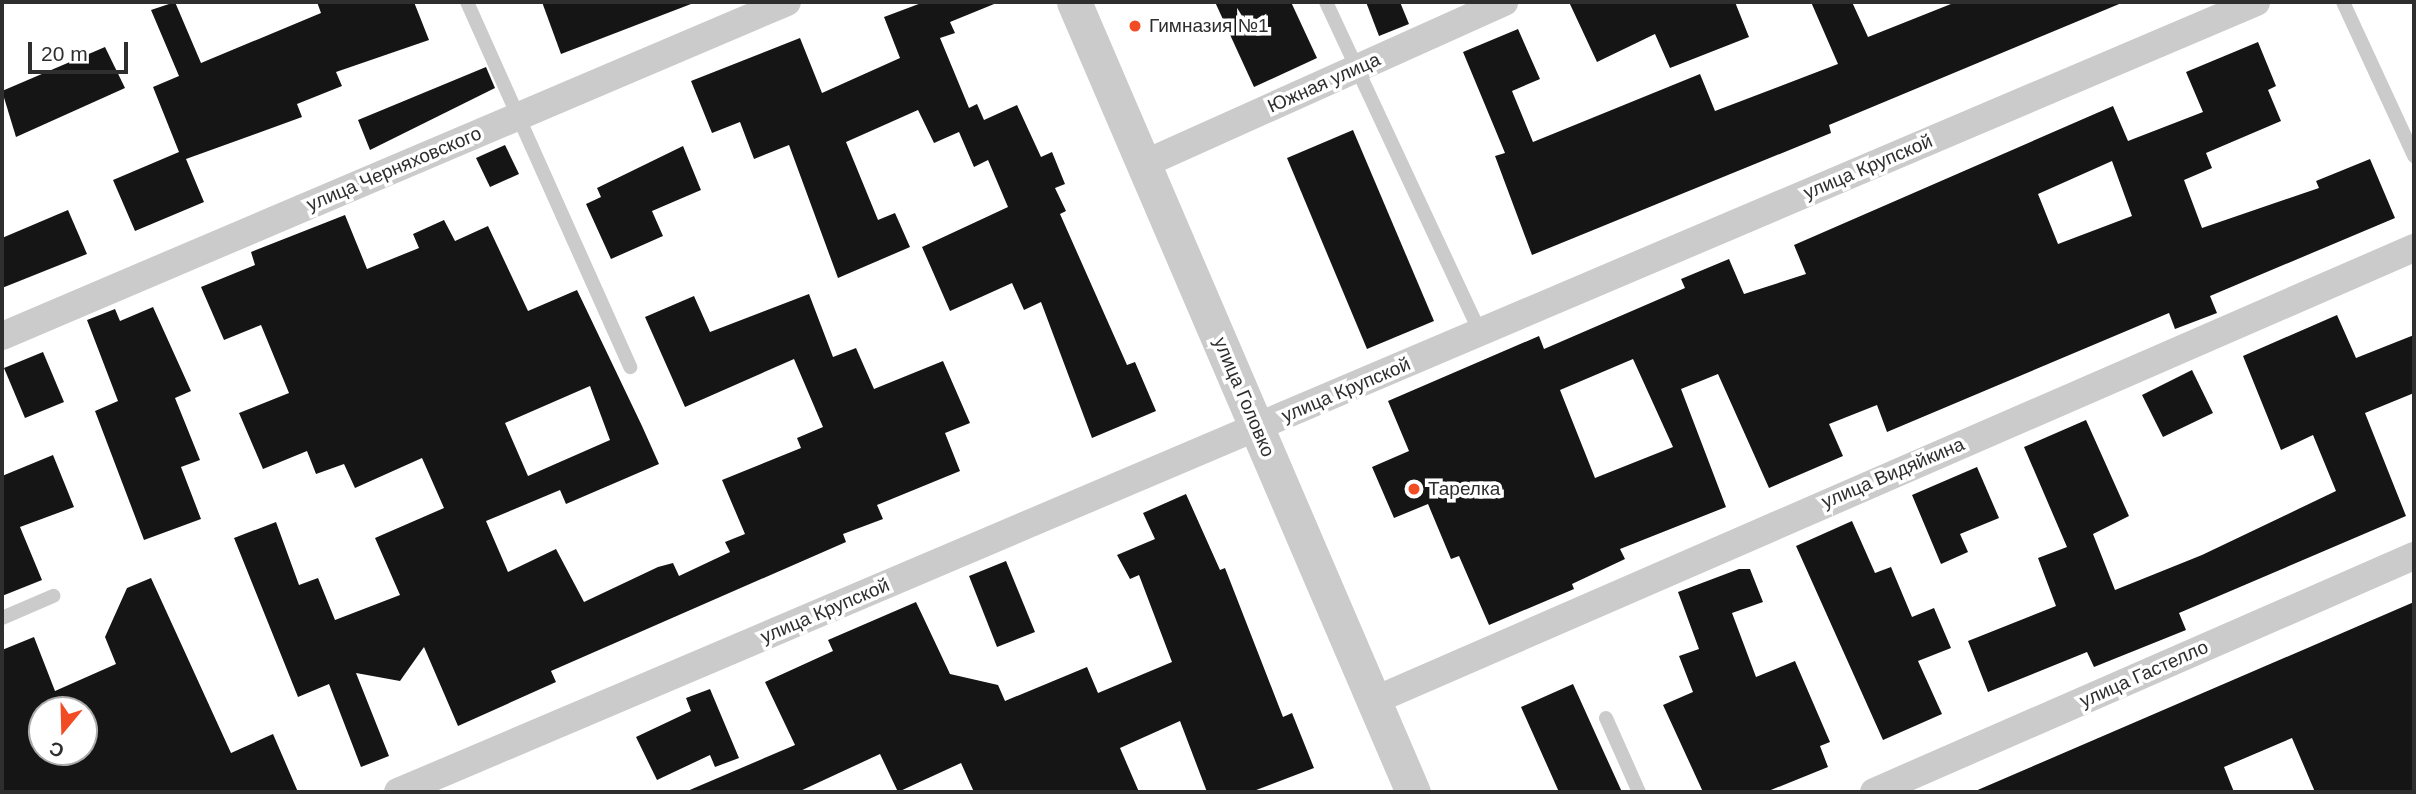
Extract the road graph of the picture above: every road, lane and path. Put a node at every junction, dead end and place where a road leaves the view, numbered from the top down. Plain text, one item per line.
1 (467, 2) edge
2 (787, 2) edge
3 (1074, 2) edge
4 (1326, 2) edge
5 (1504, 2) edge
6 (2256, 2) edge
7 (2343, 2) edge
8 (1359, 67) junction
9 (517, 117) junction
10 (2414, 156) edge
11 (1144, 164) junction
12 (2414, 248) edge
13 (1480, 332) junction
14 (2, 336) edge
15 (630, 367) dead end
16 (1258, 427) junction
17 (2414, 556) edge
18 (53, 596) dead end
19 (2, 618) edge
20 (1373, 701) junction
21 (1606, 718) dead end
22 (398, 792) edge
23 (1413, 792) edge
24 (1639, 792) edge
25 (1874, 792) edge

1 - 9 lane
2 - 9 street, улица Черняховского
3 - 11 street, улица Головко
4 - 8 lane
5 - 8 street, Южная улица
6 - 13 street, улица Крупской
7 - 10 lane
8 - 11 street, Южная улица
8 - 13 lane
9 - 14 street, улица Черняховского
9 - 15 lane
11 - 16 street, улица Головко
12 - 20 street, улица Видяйкина
13 - 16 street, улица Крупской
16 - 20 street, улица Головко
16 - 22 street, улица Крупской
17 - 25 street, улица Гастелло
18 - 19 lane
20 - 23 street, улица Головко
21 - 24 lane

